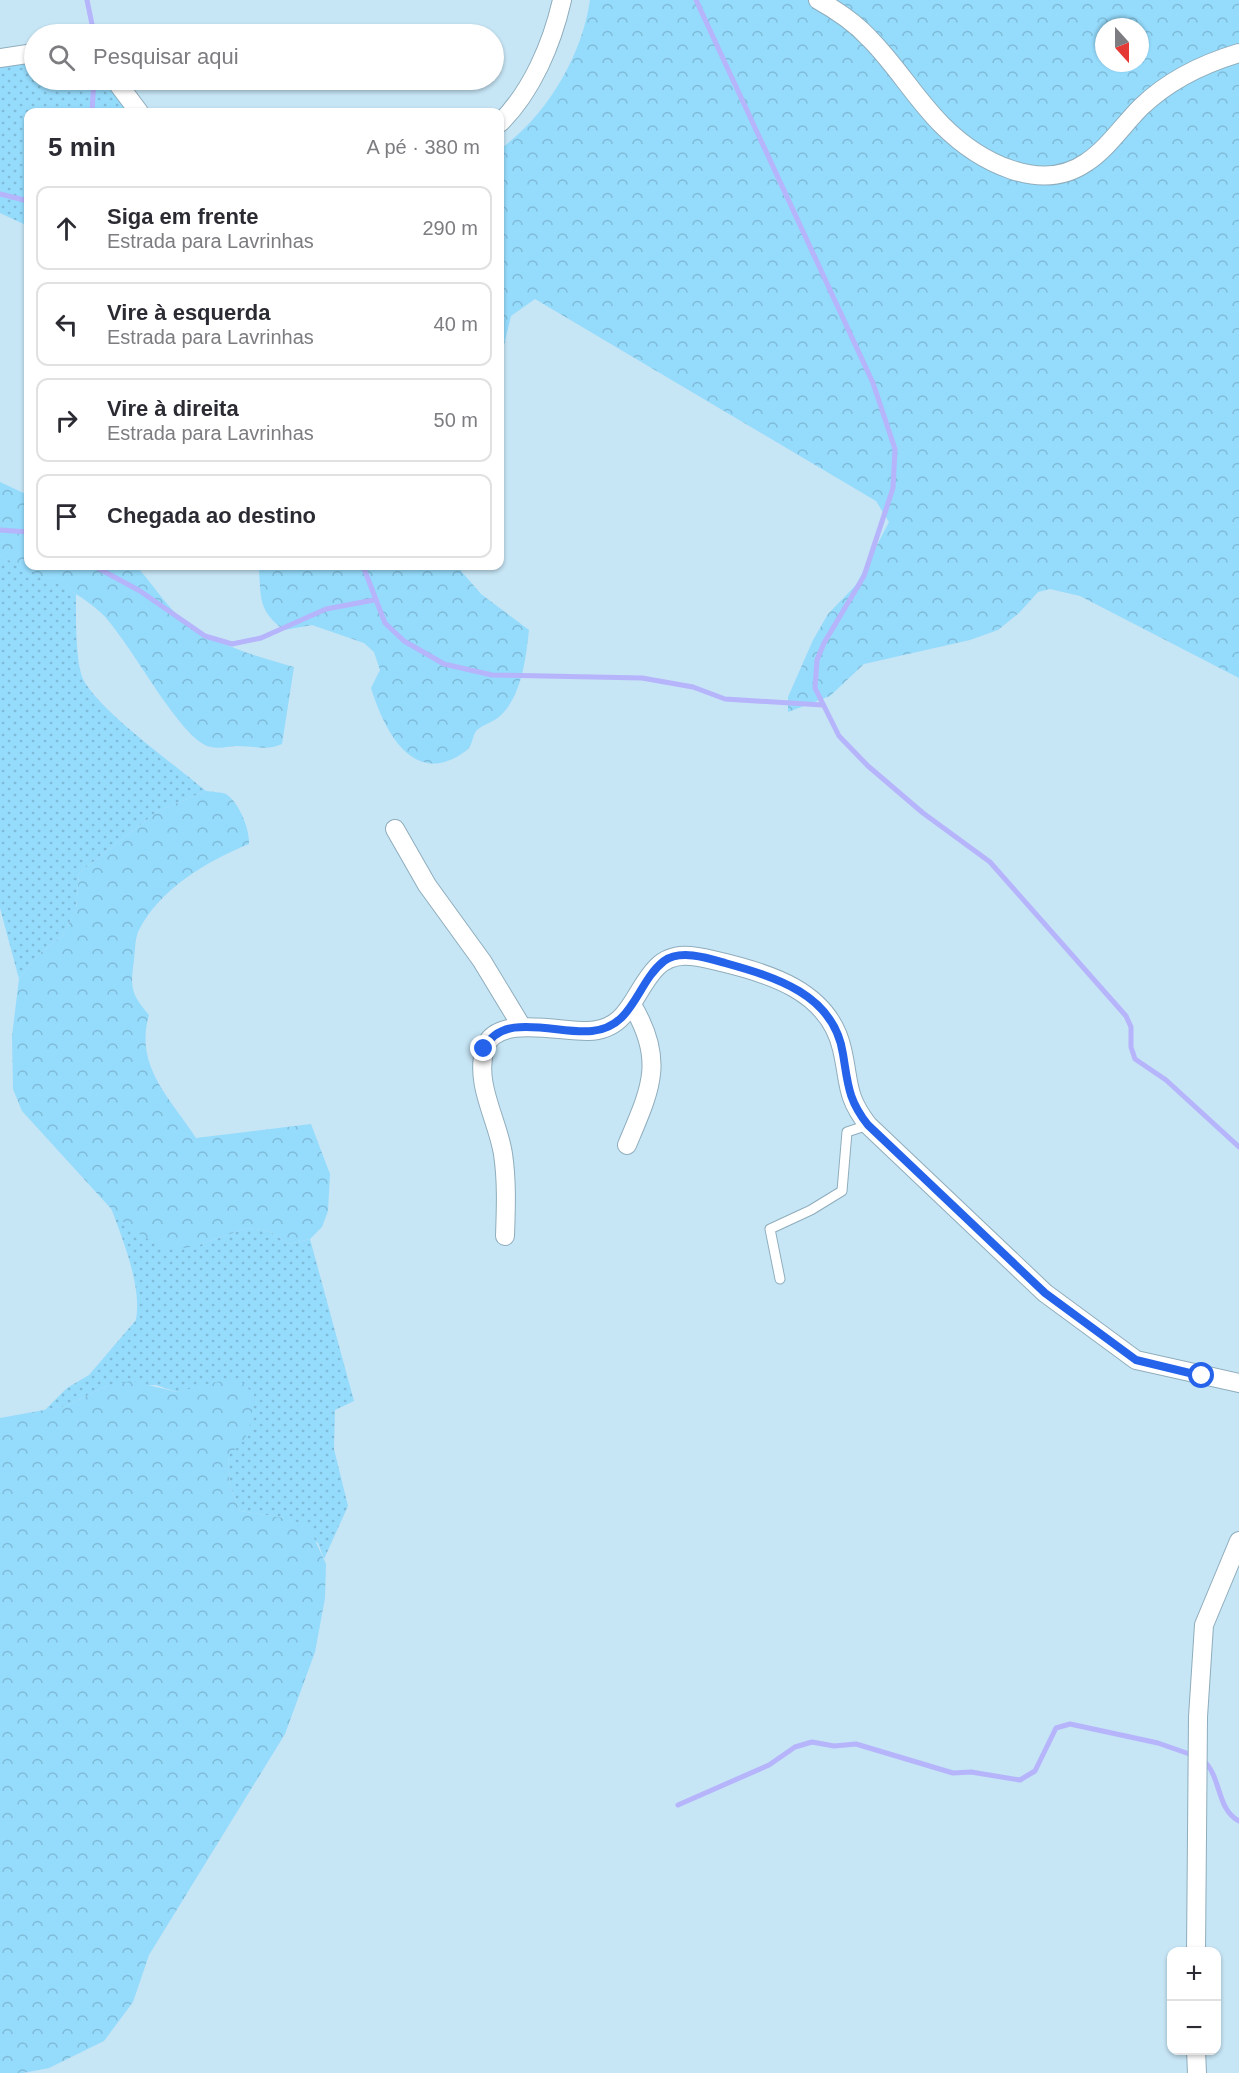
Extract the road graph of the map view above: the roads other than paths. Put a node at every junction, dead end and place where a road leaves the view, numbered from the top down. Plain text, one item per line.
1 (562, 0) edge
2 (818, 0) edge
3 (1239, 53) edge
4 (24, 54) edge
5 (0, 58) edge
6 (122, 90) edge
7 (136, 108) edge
8 (504, 119) edge
9 (395, 829) dead end
10 (632, 1005) junction
11 (522, 1027) junction
12 (868, 1125) junction
13 (627, 1145) dead end
14 (505, 1236) dead end
15 (780, 1279) dead end
16 (1239, 1383) edge
17 (1239, 1541) edge
18 (1197, 1947) edge
19 (1196, 2055) edge
20 (1197, 2073) edge

1 - 8 street
2 - 3 street
4 - 5 street
6 - 7 street
9 - 11 street
10 - 11 street
10 - 12 street
10 - 13 street
11 - 14 street
12 - 15 lane
12 - 16 street
17 - 18 street
19 - 20 street

